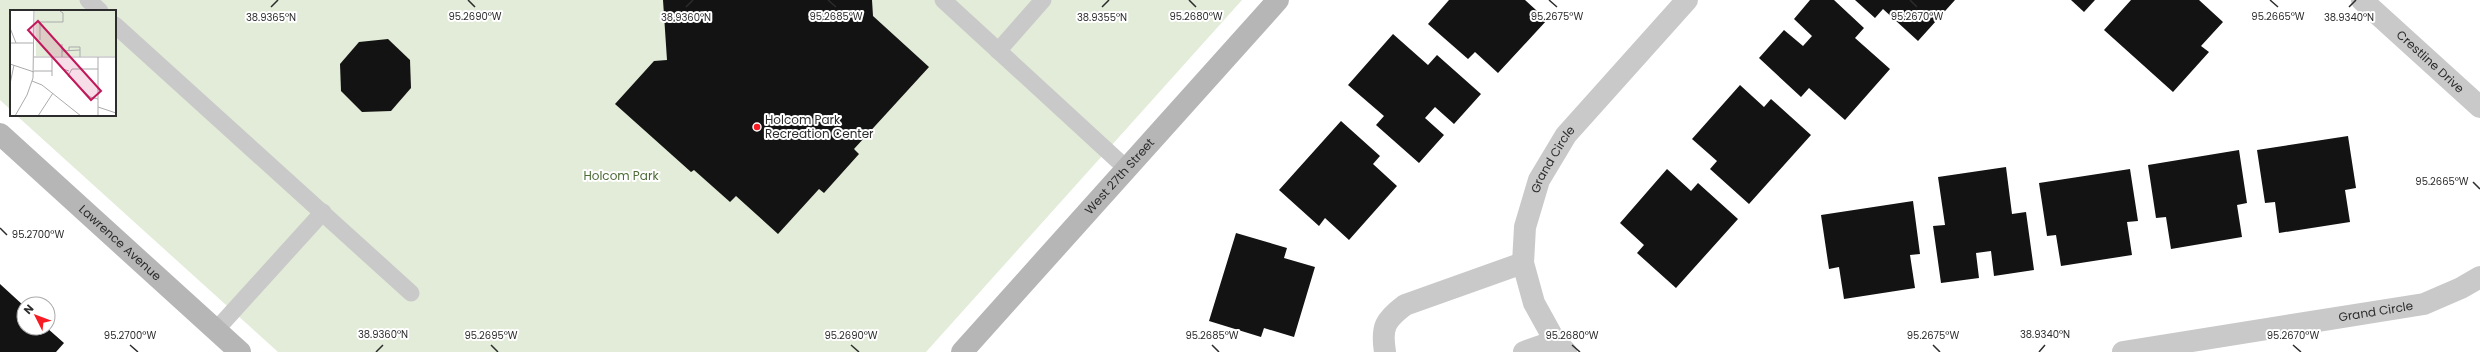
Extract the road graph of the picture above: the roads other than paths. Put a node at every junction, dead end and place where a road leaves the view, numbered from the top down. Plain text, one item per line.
1 (88, 0) edge
2 (943, 0) edge
3 (1043, 0) edge
4 (1278, 0) edge
5 (1687, 0) edge
6 (2362, 0) edge
7 (99, 10) edge
8 (116, 25) edge
9 (998, 51) junction
10 (2480, 107) edge
11 (0, 134) edge
12 (1127, 168) junction
13 (323, 212) junction
14 (1523, 263) junction
15 (2480, 277) edge
16 (411, 293) dead end
17 (216, 330) junction
18 (1560, 346) edge
19 (240, 352) edge
20 (962, 352) edge
21 (1384, 352) edge
22 (1524, 352) edge
23 (2123, 352) edge

1 - 7 lane
2 - 9 lane
3 - 9 lane
4 - 12 street, West 27th Street
5 - 14 street, Grand Circle
6 - 10 street, Crestline Drive
8 - 13 lane
9 - 12 lane
11 - 17 street, Lawrence Avenue
12 - 20 street, West 27th Street
13 - 16 lane
13 - 17 lane
14 - 18 street, Grand Circle
14 - 21 street
15 - 23 street, Grand Circle
17 - 19 street, Lawrence Avenue
18 - 22 street

